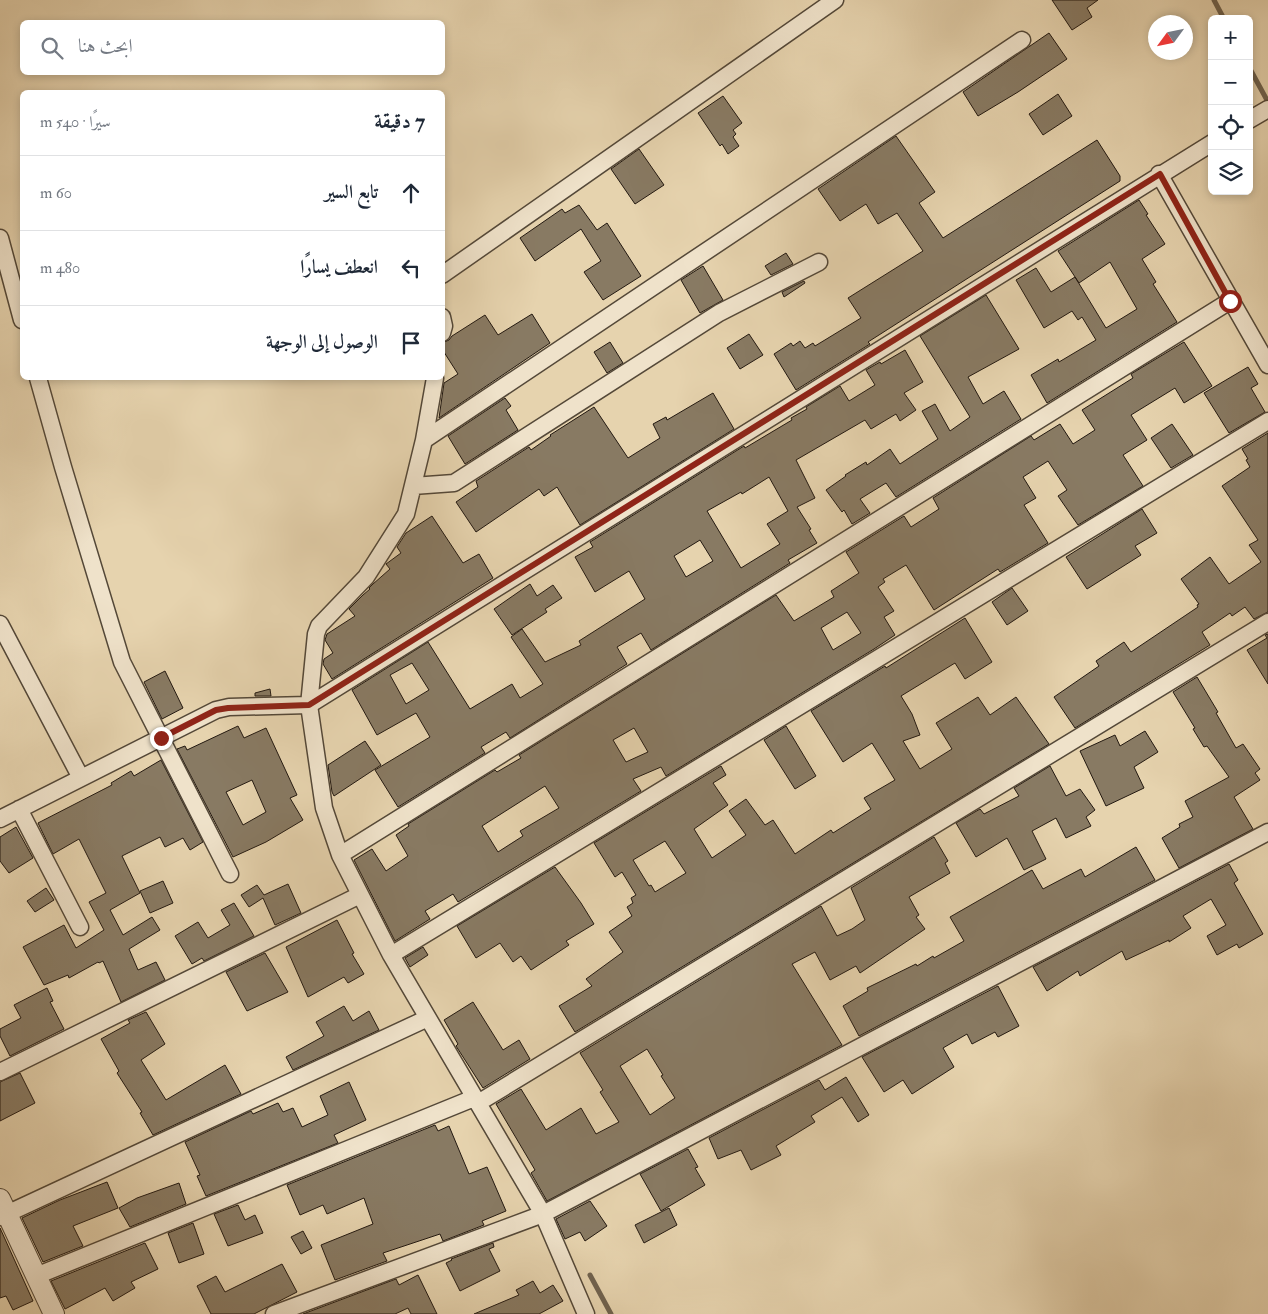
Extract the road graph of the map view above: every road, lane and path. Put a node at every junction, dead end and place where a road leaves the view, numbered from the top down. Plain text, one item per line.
1 (835, 0) edge
2 (1022, 40) dead end
3 (1268, 109) edge
4 (1253, 118) edge
5 (1208, 145) edge
6 (1160, 174) junction
7 (0, 238) edge
8 (819, 262) dead end
9 (445, 274) edge
10 (1230, 301) junction
11 (20, 313) edge
12 (1268, 365) edge
13 (39, 380) edge
14 (435, 380) edge
15 (1268, 421) edge
16 (424, 440) junction
17 (413, 486) junction
18 (1268, 622) edge
19 (0, 624) edge
20 (309, 705) junction
21 (161, 738) junction
22 (80, 778) junction
23 (19, 809) junction
24 (0, 819) edge
25 (1268, 832) edge
26 (340, 855) junction
27 (230, 874) dead end
28 (360, 895) junction
29 (80, 927) dead end
30 (391, 954) junction
31 (428, 1018) junction
32 (0, 1072) edge
33 (476, 1100) junction
34 (2, 1210) edge
35 (542, 1214) junction
36 (36, 1276) junction
37 (54, 1314) edge
38 (274, 1314) edge
39 (586, 1314) edge

1 - 9 street
2 - 16 street
3 - 4 street
5 - 6 street
6 - 10 street
6 - 20 street
7 - 11 street
8 - 17 street
10 - 12 street
10 - 26 street
13 - 21 street
14 - 16 street
15 - 30 street
16 - 17 street
17 - 20 street
18 - 33 street
19 - 22 street
20 - 21 street
20 - 26 street
21 - 22 street
21 - 27 street
22 - 23 street
23 - 24 street
23 - 29 street
25 - 35 street
26 - 28 street
28 - 30 street
28 - 32 street
30 - 31 street
31 - 33 street
31 - 34 street
33 - 35 street
33 - 36 street
34 - 36 street
35 - 38 street
35 - 39 street
36 - 37 street

